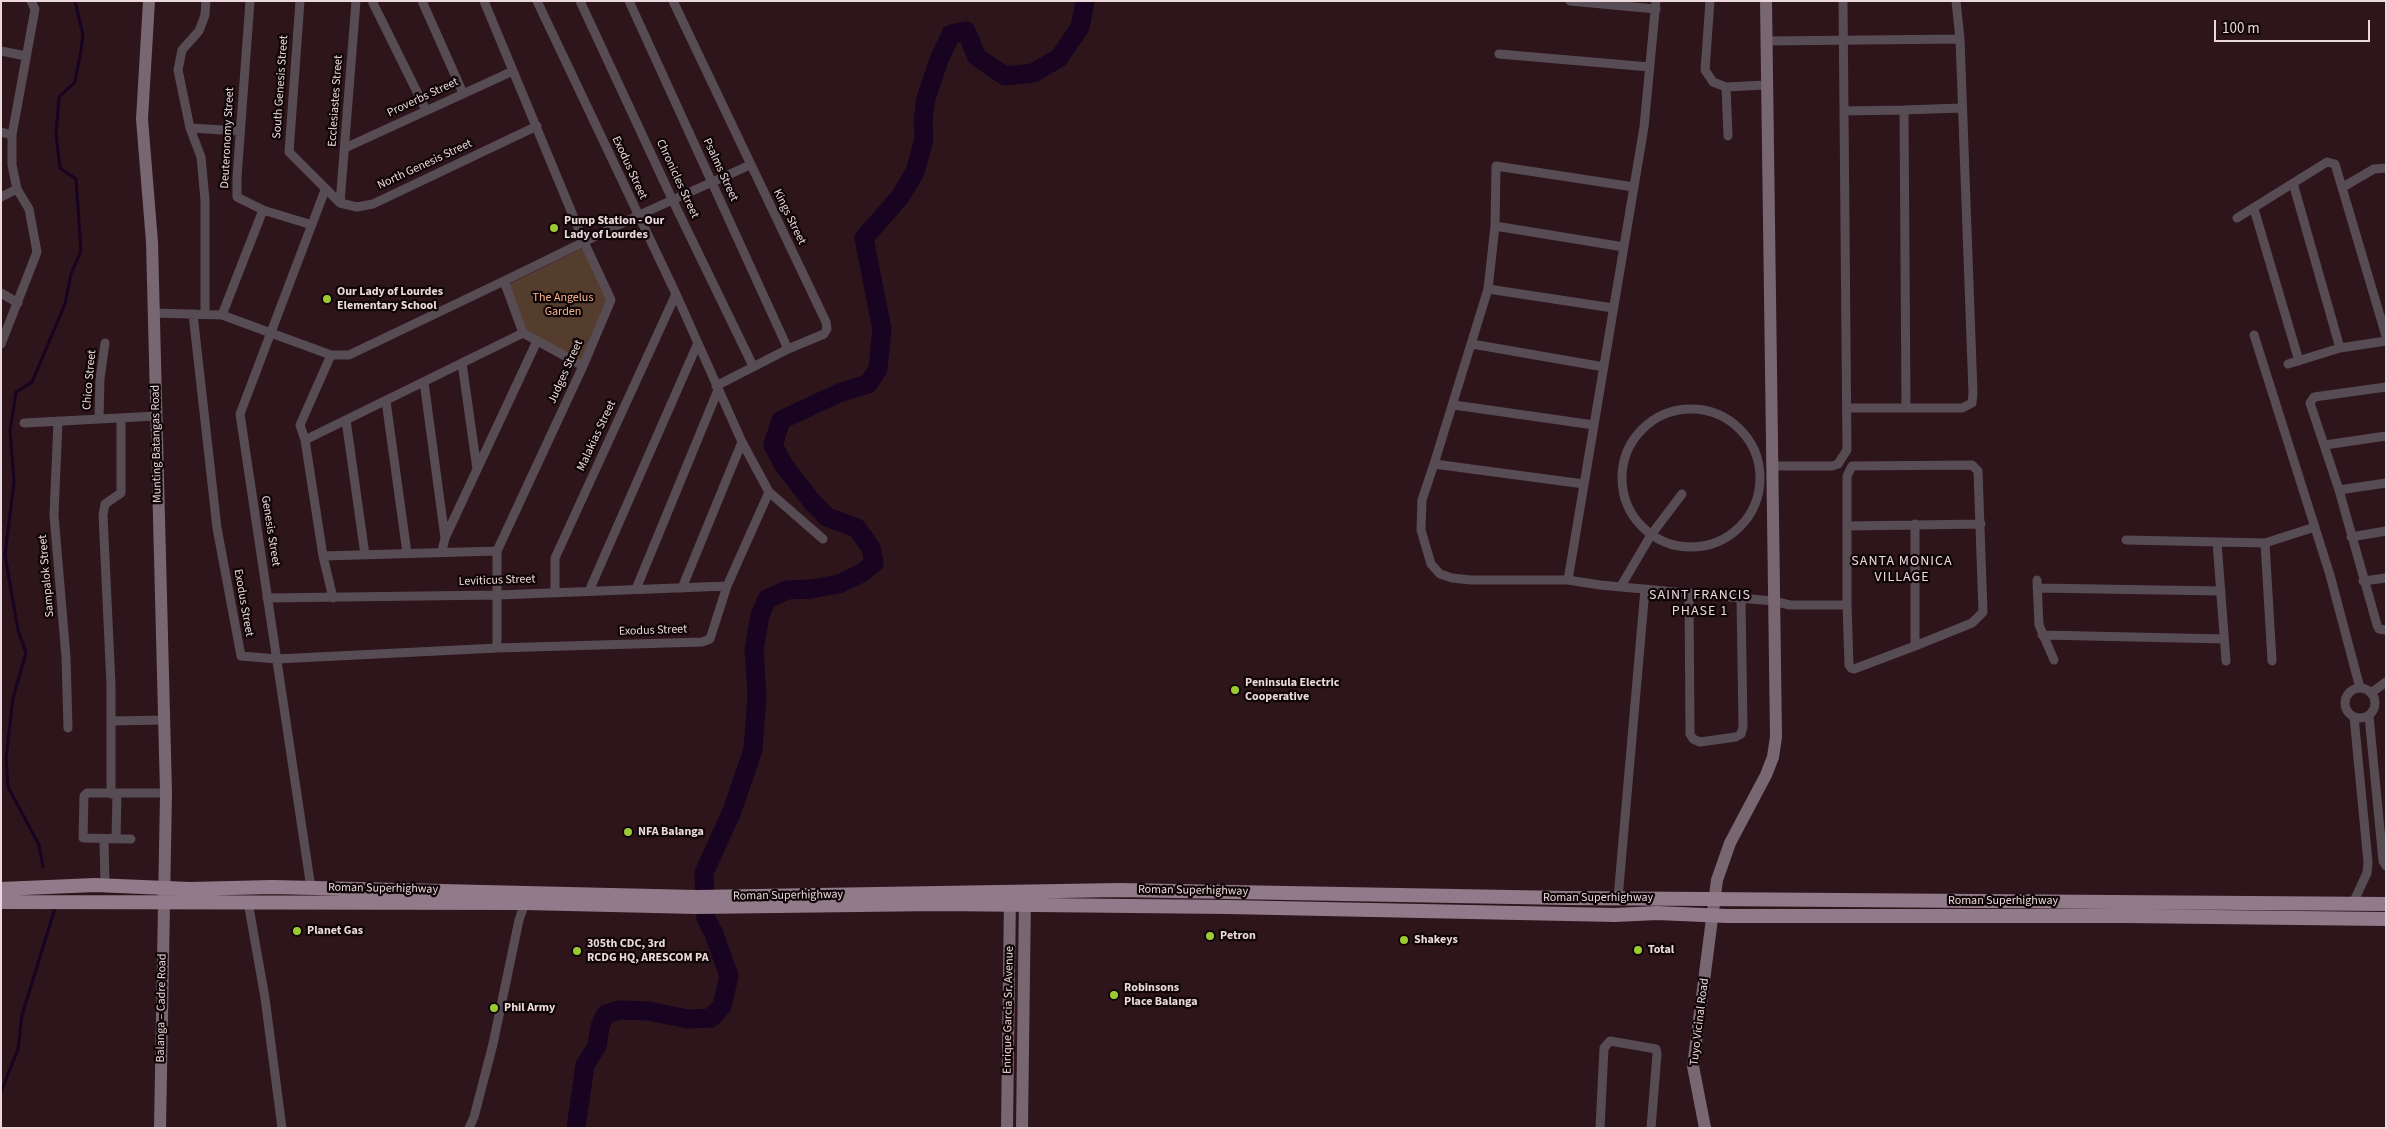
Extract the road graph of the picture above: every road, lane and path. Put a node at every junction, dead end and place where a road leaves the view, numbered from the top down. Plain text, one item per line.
1 (31, 1) edge
2 (149, 1) edge
3 (206, 1) edge
4 (250, 1) edge
5 (300, 1) edge
6 (356, 1) edge
7 (372, 1) edge
8 (422, 1) edge
9 (484, 1) edge
10 (537, 1) edge
11 (580, 1) edge
12 (629, 1) edge
13 (673, 1) edge
14 (1570, 1) edge
15 (1710, 1) edge
16 (1766, 1) edge
17 (1843, 1) edge
18 (1956, 1) edge
19 (1656, 5) edge
20 (1960, 39) junction
21 (1766, 41) junction
22 (1844, 41) junction
23 (1, 51) edge
24 (1499, 54) dead end
25 (26, 56) junction
26 (1650, 67) junction
27 (513, 71) junction
28 (1766, 85) junction
29 (1726, 86) junction
30 (463, 93) junction
31 (1961, 108) junction
32 (426, 110) junction
33 (1904, 110) junction
34 (1844, 111) junction
35 (537, 126) junction
36 (190, 128) junction
37 (240, 131) junction
38 (1, 132) edge
39 (12, 135) junction
40 (1728, 136) dead end
41 (345, 148) junction
42 (750, 165) junction
43 (2386, 168) edge
44 (712, 183) junction
45 (2293, 183) junction
46 (1634, 187) junction
47 (2342, 187) junction
48 (17, 189) junction
49 (325, 190) junction
50 (1, 197) edge
51 (673, 201) junction
52 (340, 203) junction
53 (2254, 209) junction
54 (263, 210) junction
55 (637, 216) junction
56 (2237, 218) dead end
57 (312, 224) junction
58 (1495, 226) junction
59 (584, 242) junction
60 (1624, 248) junction
61 (504, 281) junction
62 (1488, 289) junction
63 (1, 293) edge
64 (676, 294) junction
65 (18, 303) junction
66 (1613, 308) junction
67 (154, 313) junction
68 (193, 314) junction
69 (204, 314) junction
70 (222, 315) junction
71 (271, 332) junction
72 (523, 333) junction
73 (2254, 335) dead end
74 (2386, 336) edge
75 (537, 341) junction
76 (2386, 342) edge
77 (105, 343) dead end
78 (1, 344) edge
79 (1472, 344) junction
80 (697, 345) junction
81 (2340, 348) junction
82 (788, 349) junction
83 (330, 355) junction
84 (2299, 361) junction
85 (462, 363) junction
86 (2288, 364) dead end
87 (583, 366) junction
88 (753, 366) junction
89 (1604, 367) junction
90 (424, 382) junction
91 (2386, 387) edge
92 (717, 388) junction
93 (386, 401) junction
94 (1454, 405) junction
95 (1906, 407) junction
96 (1848, 408) junction
97 (157, 416) junction
98 (121, 418) junction
99 (99, 419) junction
100 (346, 420) junction
101 (58, 421) junction
102 (24, 422) dead end
103 (1594, 425) junction
104 (2386, 436) edge
105 (305, 440) junction
106 (742, 442) junction
107 (2325, 445) junction
108 (1434, 464) junction
109 (1772, 466) junction
110 (477, 469) junction
111 (2386, 483) edge
112 (1584, 484) junction
113 (2339, 490) junction
114 (769, 492) junction
115 (1682, 494) dead end
116 (1915, 524) junction
117 (1981, 524) junction
118 (1848, 526) junction
119 (2315, 527) junction
120 (2386, 531) edge
121 (1651, 535) junction
122 (2351, 537) junction
123 (445, 538) junction
124 (823, 539) dead end
125 (2126, 540) dead end
126 (2217, 542) junction
127 (2265, 543) junction
128 (442, 551) junction
129 (497, 551) junction
130 (408, 552) junction
131 (365, 555) junction
132 (323, 556) junction
133 (2386, 578) edge
134 (1568, 580) junction
135 (2363, 581) junction
136 (727, 586) junction
137 (1621, 586) junction
138 (682, 588) junction
139 (636, 589) junction
140 (1645, 589) junction
141 (589, 591) junction
142 (2221, 591) junction
143 (555, 592) junction
144 (1689, 593) junction
145 (498, 595) junction
146 (267, 598) junction
147 (333, 598) junction
148 (1741, 598) junction
149 (1773, 601) junction
150 (1847, 605) junction
151 (2386, 630) edge
152 (2042, 635) junction
153 (2224, 639) junction
154 (1915, 646) junction
155 (497, 648) junction
156 (277, 659) junction
157 (2054, 660) dead end
158 (2226, 661) dead end
159 (2272, 661) dead end
160 (2386, 682) edge
161 (2360, 688) junction
162 (2371, 693) junction
163 (2369, 716) junction
164 (2354, 717) junction
165 (164, 720) junction
166 (111, 721) junction
167 (68, 728) dead end
168 (2376, 792) junction
169 (114, 794) junction
170 (166, 794) junction
171 (2361, 794) junction
172 (104, 839) junction
173 (116, 839) junction
174 (132, 839) dead end
175 (2368, 862) junction
176 (2384, 864) edge
177 (105, 885) junction
178 (164, 888) junction
179 (311, 888) junction
180 (1, 889) edge
181 (1618, 898) junction
182 (1010, 899) junction
183 (1025, 899) junction
184 (1715, 899) junction
185 (1, 902) edge
186 (248, 902) junction
187 (696, 902) junction
188 (163, 903) junction
189 (525, 903) junction
190 (2354, 903) junction
191 (2386, 904) edge
192 (1713, 915) junction
193 (2386, 919) edge
194 (160, 1128) edge
195 (282, 1128) edge
196 (469, 1128) edge
197 (1007, 1128) edge
198 (1022, 1128) edge
199 (1600, 1128) edge
200 (1651, 1128) edge
201 (1704, 1128) edge

1 - 25 street
2 - 67 street, Munting Batangas Road
3 - 36 street
4 - 37 street, Deuteronomy Street
5 - 49 street, South Genesis Street
6 - 41 street, Ecclesiastes Street
7 - 32 street
8 - 30 street
9 - 27 street, Judges Street
10 - 55 street, Exodus Street
11 - 51 street, Chronicles Street
12 - 44 street, Psalms Street
13 - 42 street, Kings Street
14 - 19 street
15 - 29 street
16 - 21 street, Tuyo Vicinal Road
17 - 22 street
18 - 20 street
19 - 26 street
20 - 22 street
20 - 31 street
21 - 22 street
21 - 28 street, Tuyo Vicinal Road
22 - 34 street
23 - 25 street
24 - 26 street
25 - 39 street
26 - 46 street
27 - 30 street, Proverbs Street
27 - 35 street, Judges Street
28 - 29 street
28 - 109 street, Tuyo Vicinal Road
29 - 40 street
30 - 32 street, Proverbs Street
31 - 33 street
31 - 95 street
32 - 41 street, Proverbs Street
33 - 34 street
33 - 95 street
34 - 96 street
35 - 52 street, North Genesis Street
35 - 59 street, Judges Street
36 - 37 street
36 - 69 street
37 - 54 street, Deuteronomy Street
38 - 39 street
39 - 48 street
41 - 52 street, Ecclesiastes Street
42 - 44 street
42 - 82 street, Kings Street
43 - 47 street
44 - 51 street
44 - 82 street, Psalms Street
45 - 47 street
45 - 53 street
45 - 81 street
46 - 58 street
46 - 60 street
47 - 74 street
48 - 50 street
48 - 65 street
49 - 52 street
49 - 57 street, Genesis Street
51 - 55 street
51 - 88 street, Chronicles Street
53 - 56 street
53 - 84 street
54 - 57 street, Deuteronomy Street
54 - 70 street
55 - 59 street
55 - 64 street, Exodus Street
57 - 71 street, Genesis Street
58 - 60 street
58 - 62 street
59 - 61 street
59 - 87 street, Judges Street
60 - 66 street
61 - 72 street
61 - 83 street
62 - 66 street
62 - 79 street
63 - 65 street
64 - 80 street, Exodus Street
64 - 143 street, Malakias Street
65 - 78 street
66 - 89 street
67 - 68 street
67 - 97 street, Munting Batangas Road
68 - 69 street
68 - 156 street, Exodus Street
69 - 70 street
70 - 71 street
71 - 83 street
71 - 146 street, Genesis Street
72 - 75 street
72 - 85 street
73 - 119 street
75 - 87 street
75 - 110 street
76 - 81 street
77 - 99 street, Chico Street
79 - 89 street
79 - 94 street
80 - 92 street, Exodus Street
80 - 141 street
81 - 84 street
82 - 88 street, Kings Street
83 - 105 street
84 - 86 street
85 - 90 street
85 - 110 street
87 - 129 street, Judges Street
88 - 92 street, Kings Street
89 - 103 street
90 - 93 street
90 - 123 street
91 - 107 street
92 - 106 street, Exodus Street
92 - 139 street
93 - 100 street
93 - 130 street
94 - 103 street
94 - 108 street
95 - 96 street
96 - 109 street
97 - 98 street
97 - 165 street, Munting Batangas Road
98 - 99 street
98 - 166 street
99 - 101 street
100 - 105 street
100 - 131 street
101 - 102 street
101 - 167 street, Sampalok Street
103 - 112 street
104 - 107 street
105 - 132 street
106 - 114 street, Exodus Street
106 - 138 street
107 - 113 street
108 - 112 street
108 - 134 street
109 - 149 street, Tuyo Vicinal Road
110 - 123 street
111 - 113 street
112 - 134 street
113 - 122 street
114 - 124 street
114 - 136 street, Exodus Street
115 - 121 street
116 - 117 street
116 - 118 street
116 - 154 street
117 - 118 street
117 - 154 street
118 - 150 street
119 - 127 street
119 - 161 street
120 - 122 street
121 - 121 street
121 - 137 street
122 - 135 street
123 - 128 street
125 - 126 street
126 - 127 street
126 - 142 street
127 - 159 street
128 - 129 street
128 - 130 street
129 - 145 street, Judges Street
130 - 131 street
131 - 132 street
132 - 147 street
133 - 135 street
134 - 137 street
135 - 151 street
136 - 138 street, Leviticus Street
136 - 155 street, Exodus Street
137 - 140 street
138 - 139 street, Leviticus Street
139 - 141 street, Leviticus Street
140 - 144 street
140 - 181 street
141 - 143 street, Leviticus Street
142 - 152 street
142 - 153 street
143 - 145 street, Leviticus Street
144 - 148 street
144 - 148 street
145 - 147 street, Leviticus Street
145 - 155 street, Judges Street
146 - 147 street, Leviticus Street
146 - 156 street, Genesis Street
148 - 149 street
149 - 150 street
149 - 184 street, Tuyo Vicinal Road
150 - 154 street
152 - 153 street
152 - 157 street
153 - 158 street
155 - 156 street, Exodus Street
156 - 179 street, Genesis Street
160 - 162 street
161 - 162 street
161 - 164 street
162 - 163 street
163 - 164 street
163 - 168 street
164 - 171 street
165 - 166 street
165 - 170 street, Munting Batangas Road
166 - 169 street
168 - 171 street
168 - 176 street
169 - 170 street
169 - 172 street
169 - 173 street
170 - 178 street, Munting Batangas Road
171 - 175 street
172 - 173 street
172 - 177 street
173 - 174 street
175 - 176 street
175 - 190 street
177 - 178 main road, Roman Superhighway
177 - 180 main road, Roman Superhighway
178 - 179 main road, Roman Superhighway
178 - 188 street, Balanga – Cadre Road
179 - 187 main road, Roman Superhighway
181 - 183 main road, Roman Superhighway
181 - 184 main road, Roman Superhighway
182 - 183 main road, Roman Superhighway
182 - 187 main road, Roman Superhighway
182 - 197 street, Enrique Garcia Sr. Avenue
183 - 192 main road, Roman Superhighway
183 - 198 street, Enrique Garcia Sr. Avenue
184 - 190 main road, Roman Superhighway
184 - 192 street, Tuyo Vicinal Road
185 - 188 main road, Roman Superhighway
186 - 188 main road, Roman Superhighway
186 - 189 main road, Roman Superhighway
186 - 195 street
187 - 189 main road, Roman Superhighway
188 - 194 street, Balanga – Cadre Road
189 - 196 street
190 - 191 main road, Roman Superhighway
192 - 193 main road, Roman Superhighway
192 - 201 street, Tuyo Vicinal Road
199 - 200 street

